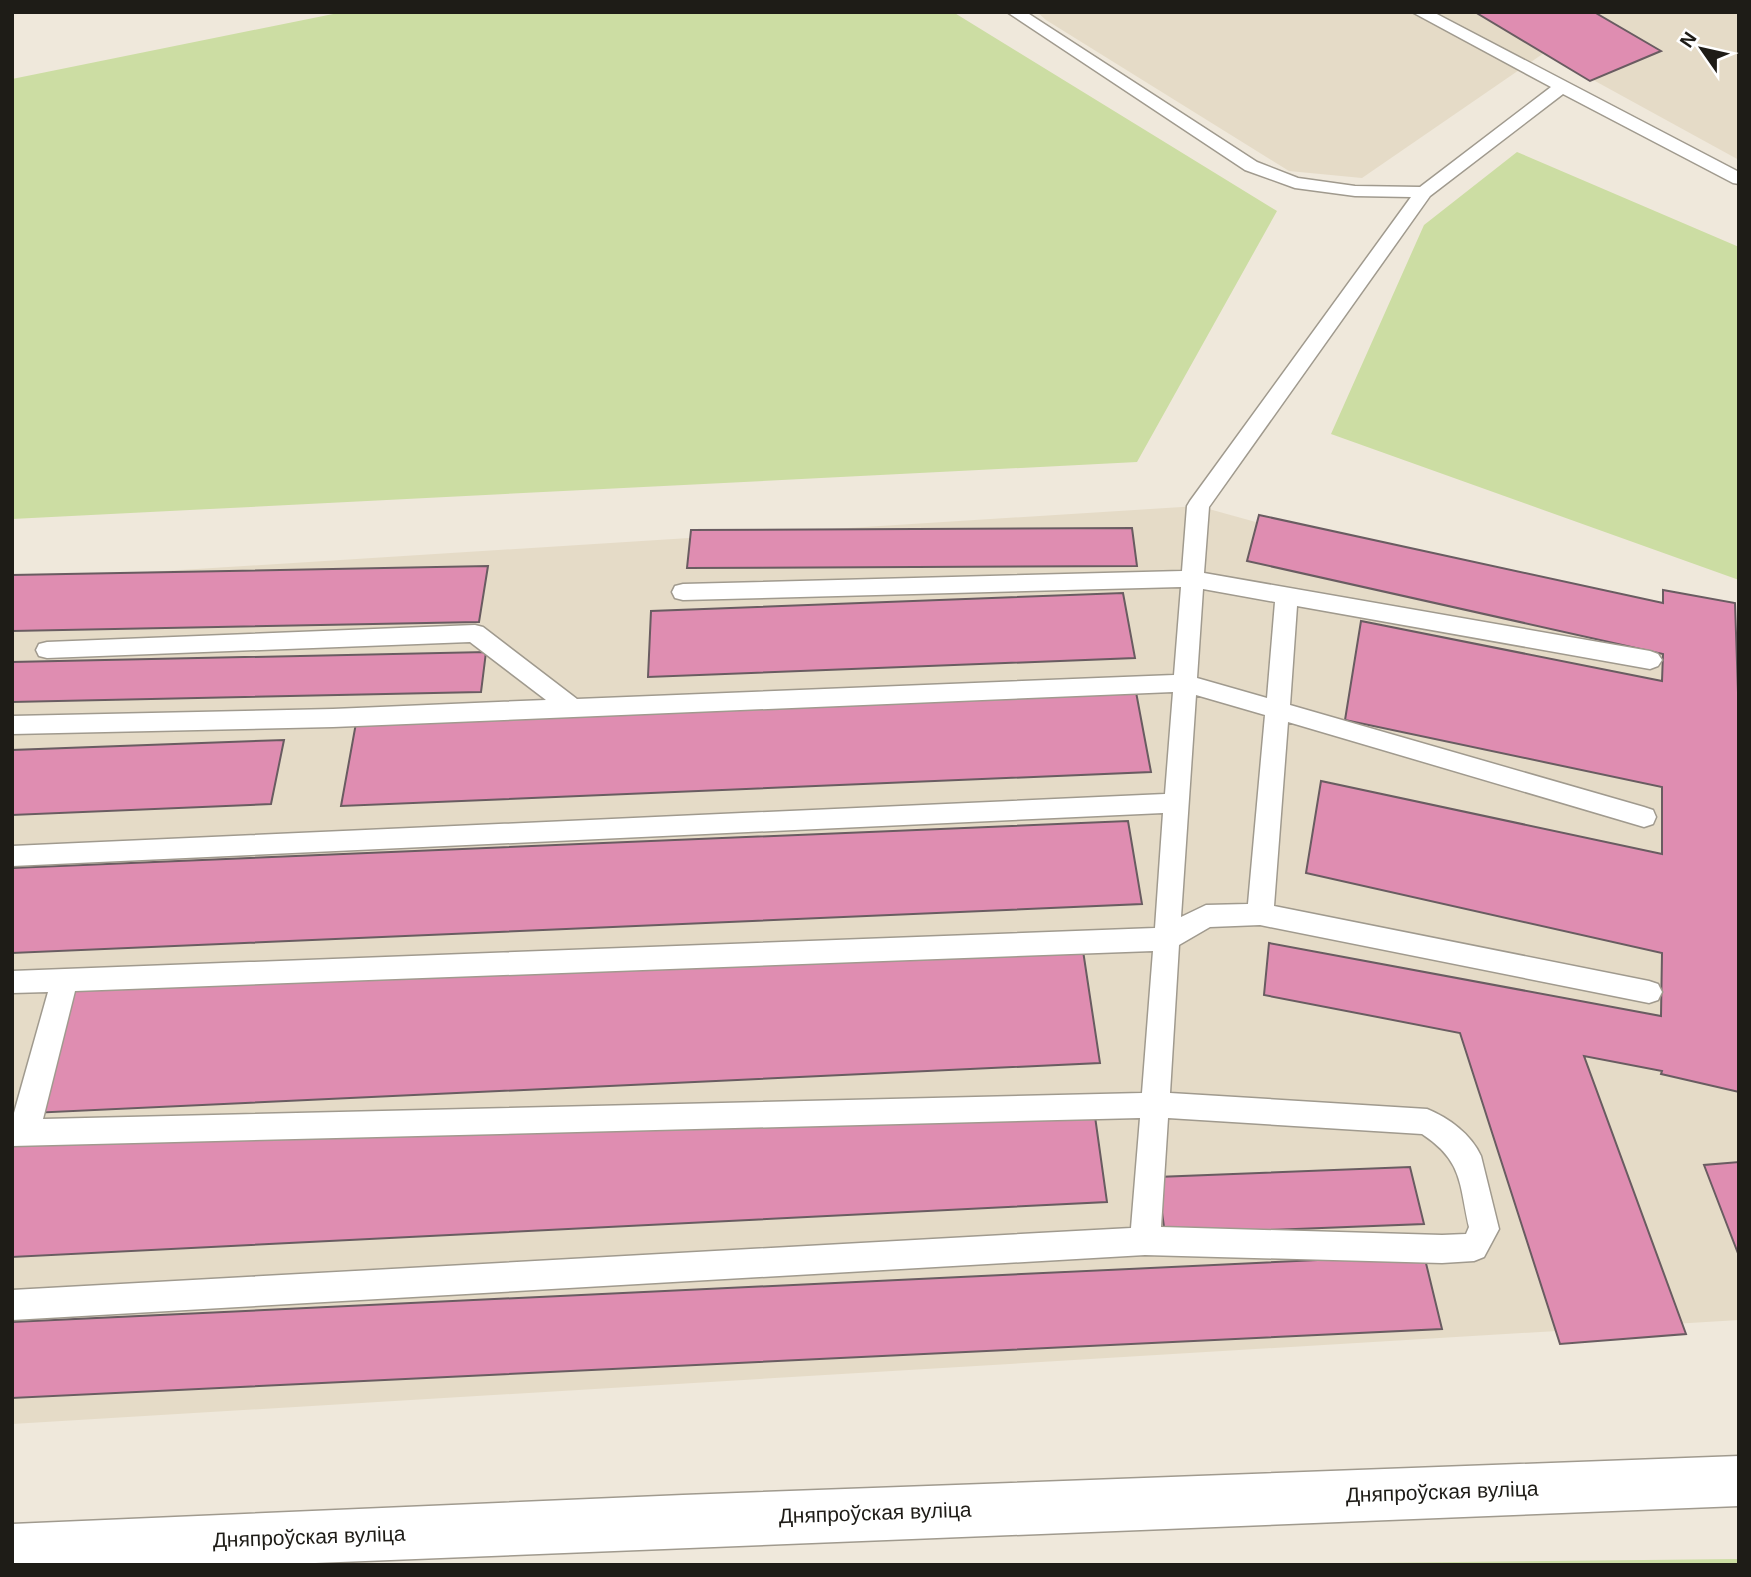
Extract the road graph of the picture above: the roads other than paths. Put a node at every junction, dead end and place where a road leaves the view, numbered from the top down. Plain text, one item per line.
1 (1015, 12) edge
2 (1420, 12) edge
3 (1560, 88) junction
4 (1739, 179) edge
5 (1424, 191) junction
6 (1193, 579) junction
7 (683, 592) dead end
8 (1287, 596) junction
9 (47, 650) dead end
10 (1650, 660) dead end
11 (1185, 683) junction
12 (572, 708) junction
13 (1279, 710) junction
14 (12, 725) edge
15 (1177, 803) junction
16 (1644, 817) dead end
17 (12, 856) edge
18 (1260, 914) junction
19 (1167, 939) junction
20 (64, 980) junction
21 (12, 982) edge
22 (1649, 992) dead end
23 (1155, 1105) junction
24 (18, 1133) edge
25 (1145, 1241) junction
26 (12, 1305) edge
27 (1739, 1481) edge
28 (12, 1550) edge

1 - 5 lane
2 - 3 lane
3 - 4 lane
3 - 5 lane
5 - 6 lane
6 - 7 lane
6 - 8 lane
6 - 11 lane
8 - 10 lane
8 - 13 lane
9 - 12 lane
11 - 12 lane
11 - 13 lane
11 - 15 lane
12 - 14 lane
13 - 16 lane
13 - 18 lane
15 - 17 lane
15 - 19 lane
18 - 19 lane
18 - 22 lane
19 - 20 lane
19 - 23 lane
20 - 21 lane
20 - 24 lane
23 - 24 lane
23 - 25 lane
23 - 25 lane
25 - 26 lane
27 - 28 street, Дняпроўская вуліца

